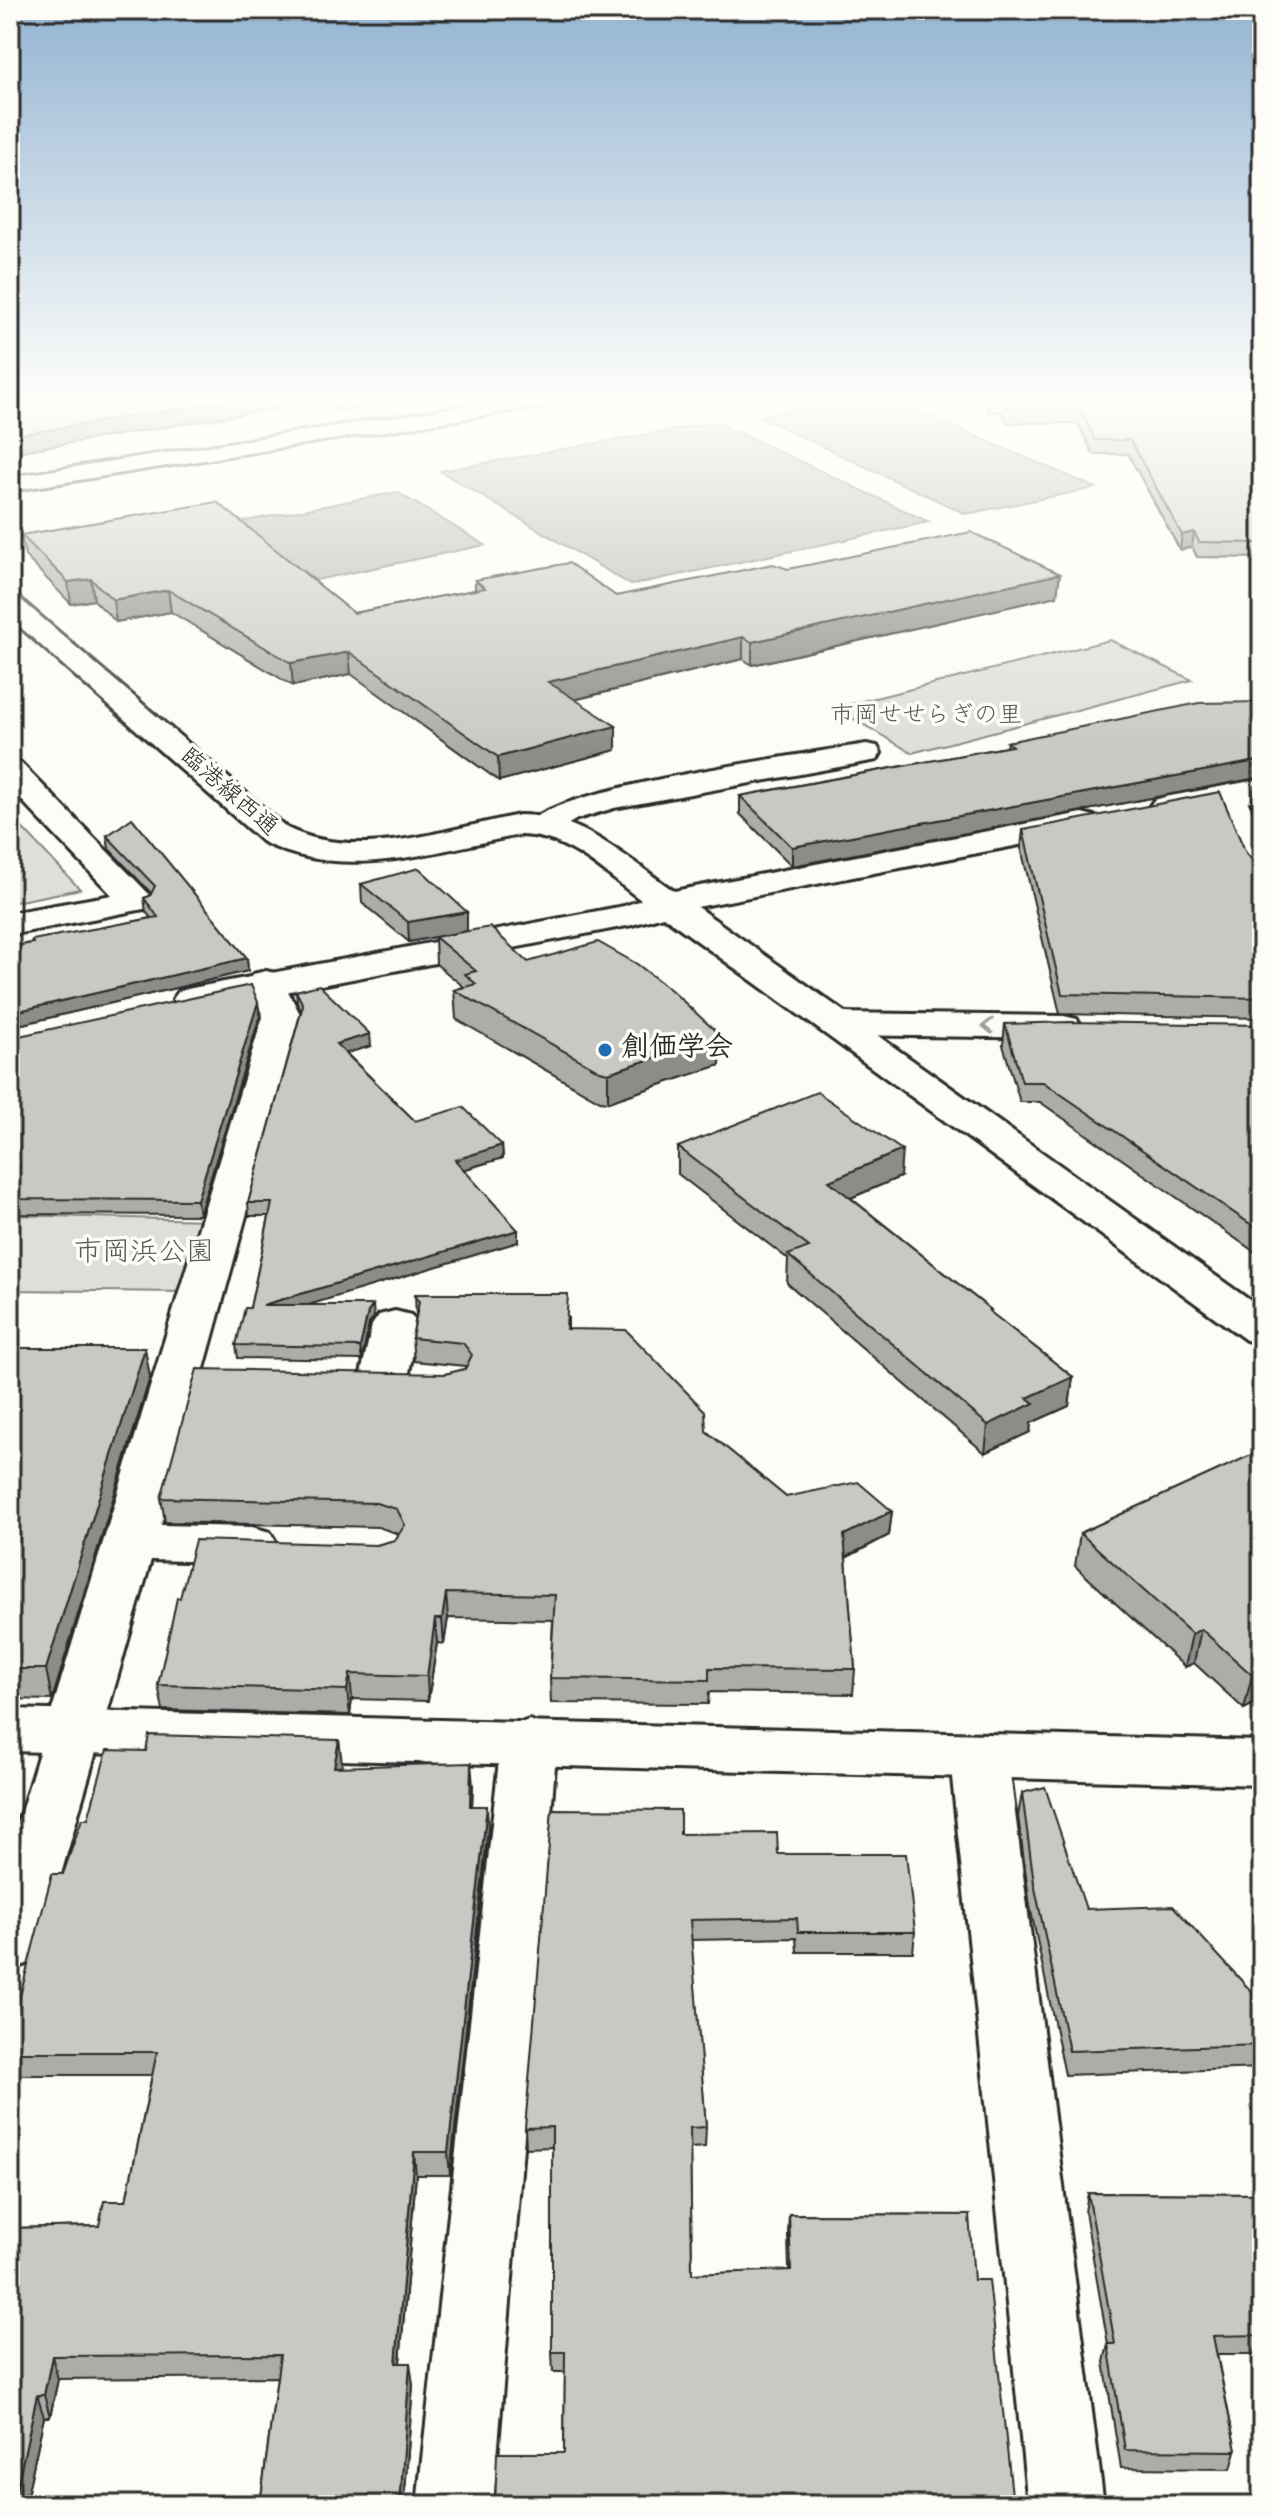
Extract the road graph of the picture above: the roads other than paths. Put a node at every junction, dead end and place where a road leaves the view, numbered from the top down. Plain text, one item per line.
1 (10, 604) edge
2 (866, 753) dead end
3 (10, 770) edge
4 (1246, 792) edge
5 (543, 825) junction
6 (1260, 862) edge
7 (666, 903) junction
8 (10, 924) edge
9 (266, 982) junction
10 (161, 1006) edge
11 (836, 1024) junction
12 (1104, 1028) edge
13 (1257, 1323) edge
14 (395, 1325) dead end
15 (336, 1377) edge
16 (384, 1378) junction
17 (431, 1379) edge
18 (130, 1542) junction
19 (301, 1546) edge
20 (10, 1730) edge
21 (76, 1731) junction
22 (529, 1742) junction
23 (979, 1758) junction
24 (1262, 1763) edge
25 (10, 1944) edge
26 (455, 2505) edge
27 (1066, 2505) edge

1 - 5 street, 臨港線西通
2 - 5 street
3 - 8 street
4 - 6 street
4 - 7 street
5 - 7 street
7 - 9 street
7 - 11 street
9 - 10 street
9 - 18 street
12 -> 11 street
11 - 13 street
14 - 16 street
15 - 16 street
16 - 17 street
18 - 19 street
18 - 21 street
20 - 21 street
21 - 22 street
21 - 25 street
22 - 23 street
22 - 26 street
23 - 24 street
23 - 27 street

